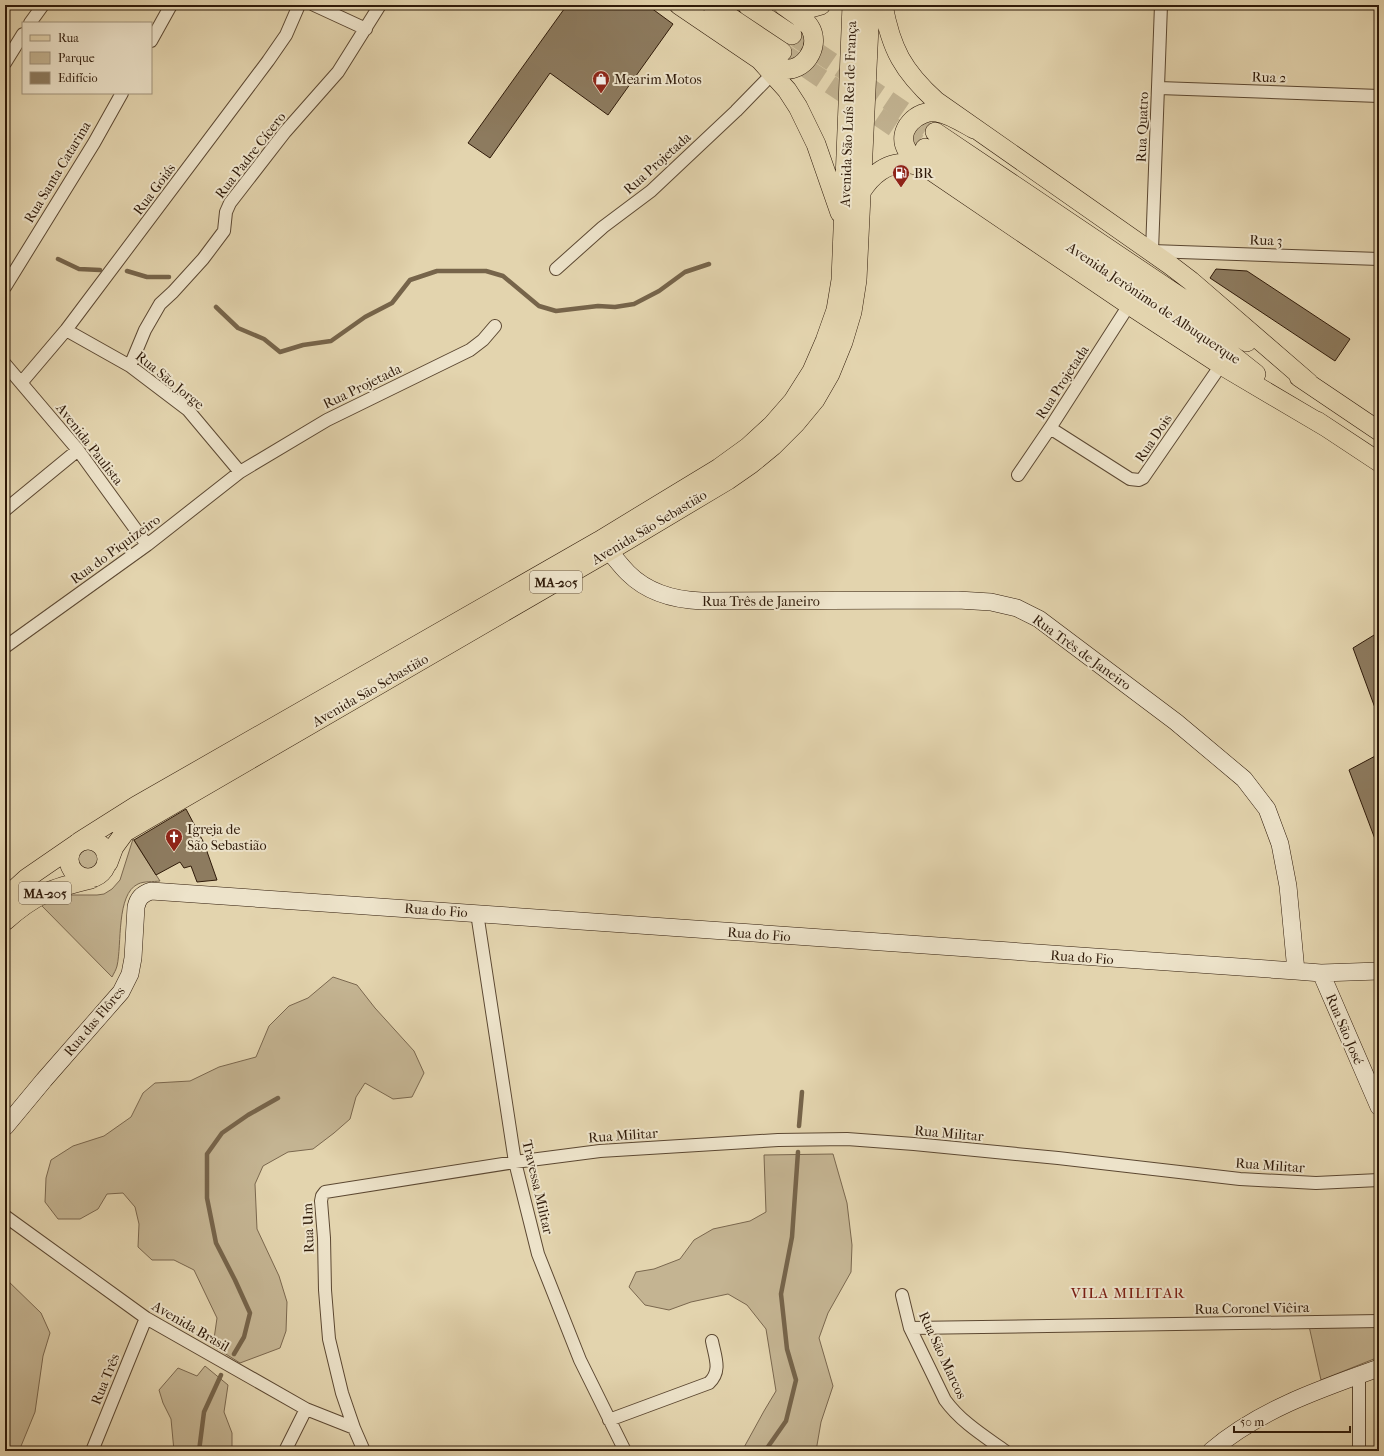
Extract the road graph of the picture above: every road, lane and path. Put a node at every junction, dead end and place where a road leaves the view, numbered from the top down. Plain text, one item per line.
1 (43, 5) edge
2 (171, 5) edge
3 (299, 5) edge
4 (314, 5) edge
5 (380, 5) edge
6 (679, 5) edge
7 (712, 5) edge
8 (747, 5) edge
9 (784, 5) edge
10 (821, 5) edge
11 (852, 5) edge
12 (870, 5) edge
13 (883, 5) edge
14 (1161, 5) edge
15 (31, 22) edge
16 (366, 29) junction
17 (792, 35) tunnel mouth
18 (22, 36) edge
19 (152, 39) edge
20 (782, 52) tunnel mouth
21 (760, 60) junction
22 (5, 63) edge
23 (773, 73) junction
24 (1158, 88) junction
25 (121, 94) edge
26 (1379, 96) edge
27 (974, 129) junction
28 (935, 132) tunnel mouth
29 (925, 148) tunnel mouth
30 (930, 170) junction
31 (861, 192) junction
32 (844, 223) junction
33 (1152, 251) junction
34 (1379, 259) edge
35 (556, 269) dead end
36 (5, 287) edge
37 (1129, 305) junction
38 (495, 326) dead end
39 (66, 330) junction
40 (5, 364) edge
41 (1221, 365) junction
42 (130, 366) junction
43 (21, 383) junction
44 (1310, 383) junction
45 (1326, 427) junction
46 (1050, 428) junction
47 (1379, 431) edge
48 (78, 450) junction
49 (1379, 462) edge
50 (240, 472) junction
51 (1018, 475) dead end
52 (5, 510) edge
53 (147, 545) junction
54 (609, 551) junction
55 (5, 647) edge
56 (77, 844) junction
57 (108, 863) junction
58 (91, 879) junction
59 (140, 896) joint
60 (5, 898) edge
61 (477, 913) junction
62 (5, 921) edge
63 (1379, 971) edge
64 (1296, 972) junction
65 (1321, 973) junction
66 (1379, 1107) edge
67 (5, 1127) edge
68 (515, 1162) junction
69 (1379, 1180) edge
70 (5, 1216) edge
71 (902, 1295) dead end
72 (146, 1318) junction
73 (1379, 1321) edge
74 (910, 1328) junction
75 (712, 1341) dead end
76 (1379, 1368) edge
77 (1359, 1375) junction
78 (306, 1409) junction
79 (609, 1420) junction
80 (354, 1428) junction
81 (92, 1451) edge
82 (285, 1451) edge
83 (364, 1451) edge
84 (626, 1451) edge
85 (1005, 1451) edge
86 (1211, 1451) edge
87 (1359, 1451) edge

1 - 15 street
2 - 19 street
3 - 39 street, Rua Goiás
4 - 16 street
5 - 16 street, Rua Padre Cícero
6 - 21 main road
7 - 20 main road
8 - 17 main road
9 - 10 main road
9 - 21 main road
11 - 32 main road, Avenida São Luís Rei de França
12 - 31 main road, Avenida São Luís Rei de França
13 - 27 main road
14 - 24 street, Rua Quatro
16 - 42 street, Rua Padre Cícero
18 - 22 street
21 - 23 main road
23 - 32 main road
23 - 35 street, Rua Projetada
24 - 26 street, Rua 2
24 - 33 street, Rua Quatro
25 - 36 street, Rua Santa Catarina
27 - 30 main road
27 - 33 main road
28 - 44 main road, Avenida Jerônimo de Albuquerque
29 - 45 main road, Avenida Jerônimo de Albuquerque
30 - 31 main road
30 - 37 main road
31 - 54 main road, Avenida São Sebastião / MA-205
32 - 56 main road, Avenida São Sebastião / MA-205
33 - 34 street, Rua 3
33 - 44 main road
37 - 41 main road
37 - 46 street, Rua Projetada
38 - 50 street, Rua Projetada
39 - 42 street, Rua São Jorge
39 - 43 street, Rua Goiás
40 - 43 street, Avenida Paulista
41 - 45 main road
41 - 46 street, Rua Dois
42 - 50 street, Rua São Jorge
43 - 48 street, Avenida Paulista
44 - 47 main road, Avenida Jerônimo de Albuquerque
45 - 49 main road, Avenida Jerônimo de Albuquerque
46 - 51 street, Rua Projetada
48 - 52 street
48 - 53 street, Avenida Paulista
50 - 53 street, Rua do Piquizeiro
53 - 55 street, Rua do Piquizeiro
54 - 57 main road, Avenida São Sebastião / MA-205
54 - 64 street, Rua Três de Janeiro
56 - 57 main road
56 - 58 main road
56 - 60 main road, Avenida São Sebastião / MA-205
57 - 58 main road
58 - 62 main road, MA-205
59 - 61 street, Rua do Fio
59 - 67 street, Rua das Flôres
61 - 64 street, Rua do Fio
61 - 68 street, Travessa Militar
63 - 65 street, Rua do Fio
64 - 65 street, Rua do Fio
65 - 66 street, Rua São José
68 - 69 street, Rua Militar
68 - 79 street, Travessa Militar
68 - 80 street, Rua Um
70 - 72 street, Avenida Brasil
71 - 74 street, Rua São Marcos
72 - 78 street, Avenida Brasil
72 - 81 street, Rua Três
73 - 74 street, Rua Coronel Viêira
74 - 85 street, Rua São Marcos
75 - 79 street
76 - 77 street
77 - 86 street
77 - 87 street
78 - 80 street, Avenida Brasil
78 - 82 street
79 - 84 street, Travessa Militar
80 - 83 street

